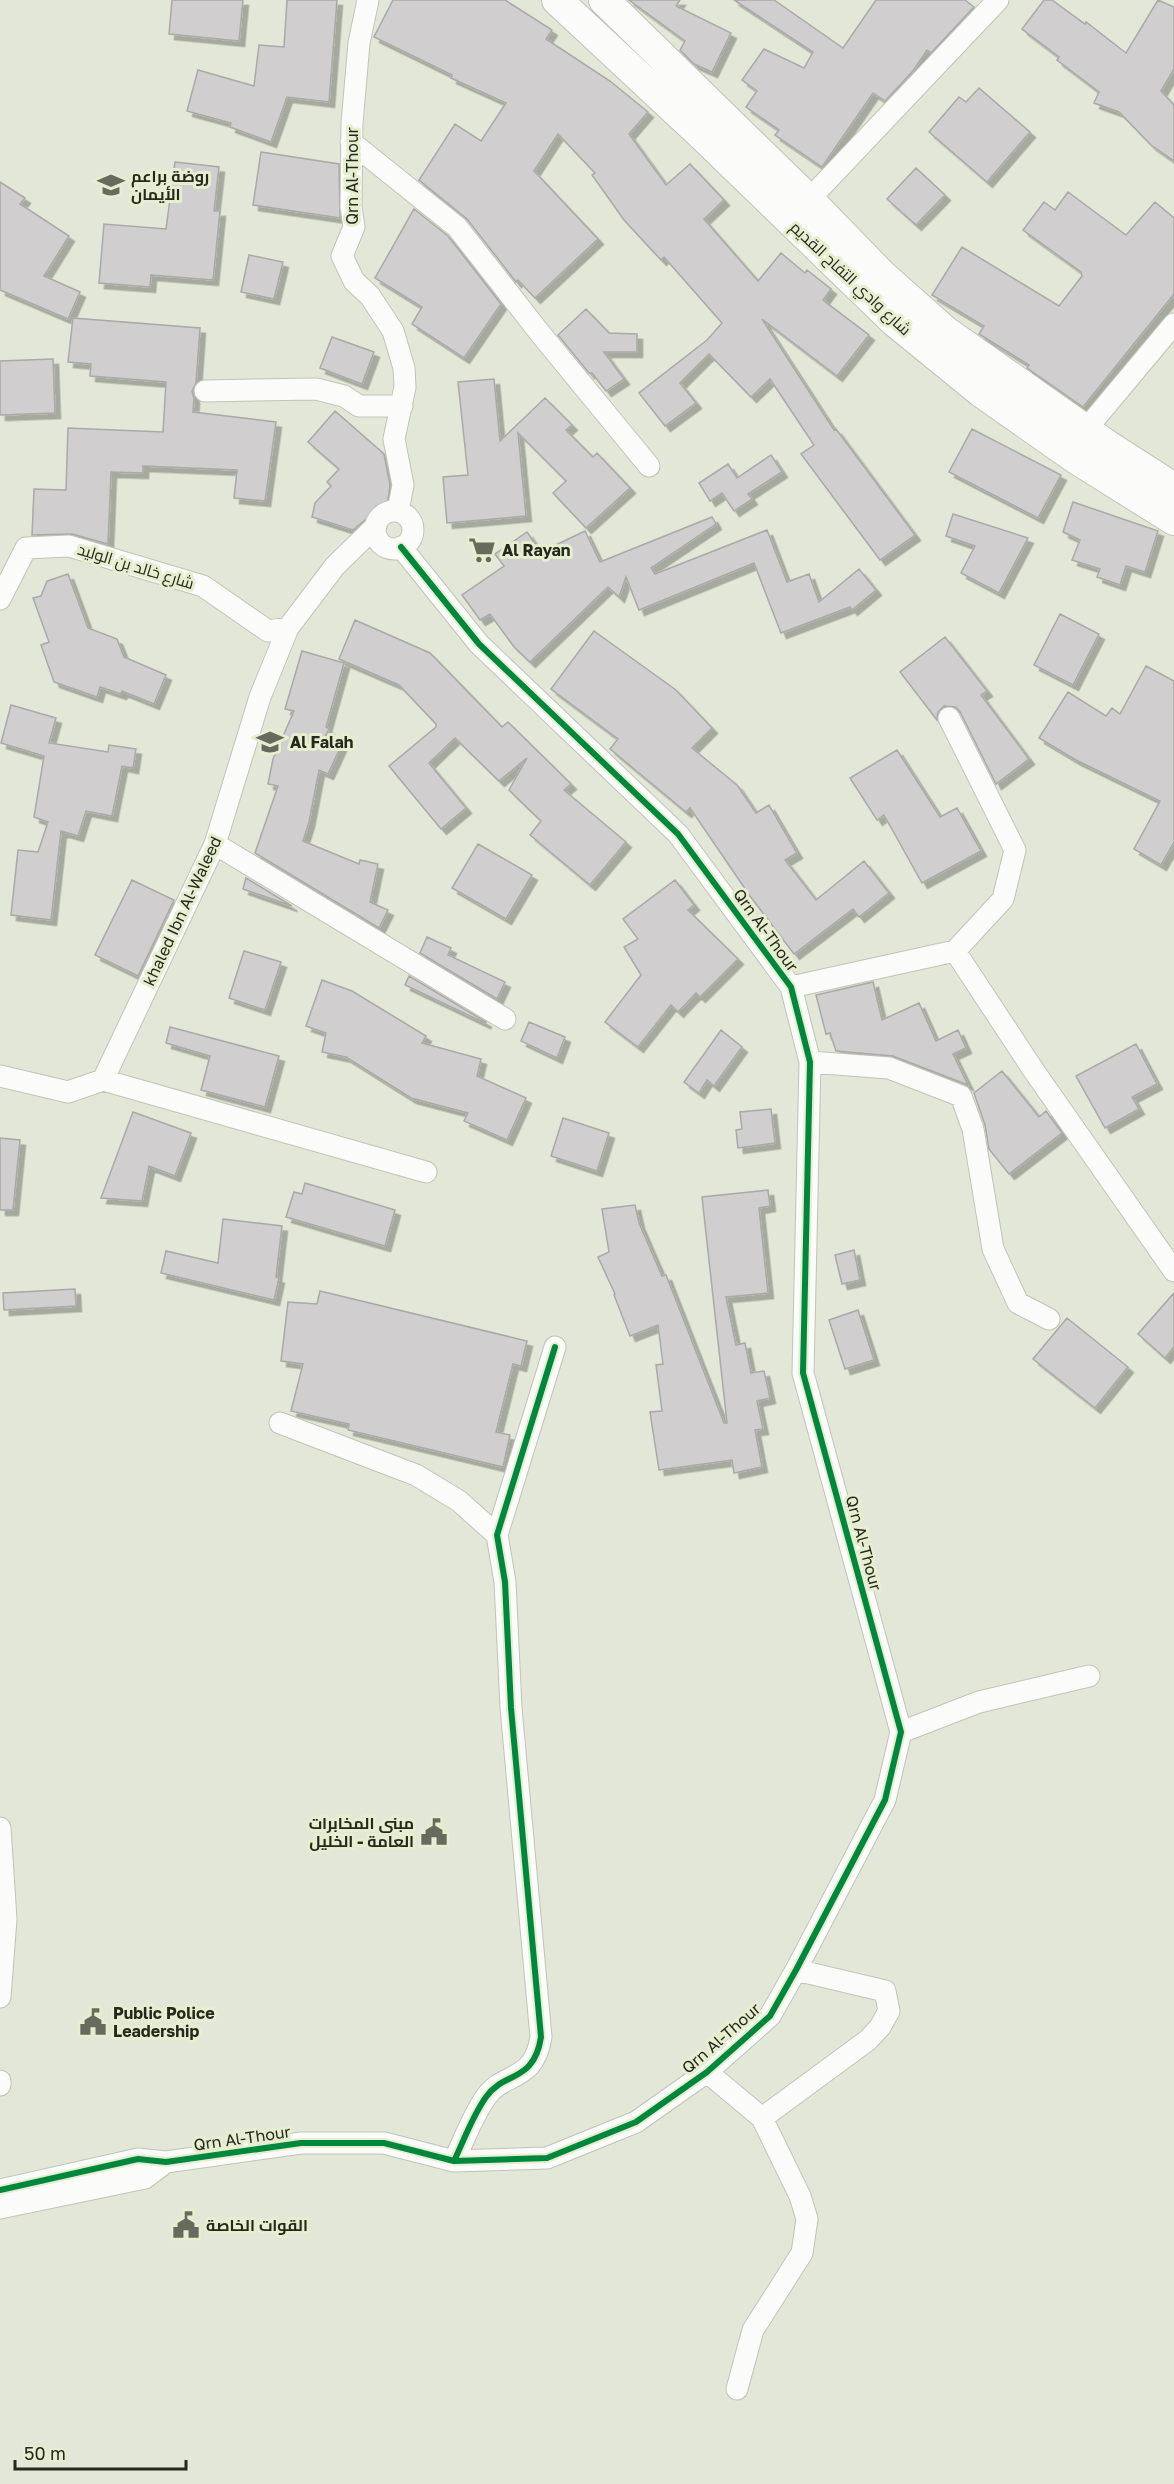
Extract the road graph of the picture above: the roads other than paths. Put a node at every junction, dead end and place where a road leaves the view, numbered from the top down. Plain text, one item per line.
1 (368, 0) edge
2 (557, 0) edge
3 (603, 0) edge
4 (998, 0) edge
5 (351, 142) junction
6 (799, 210) junction
7 (1174, 324) edge
8 (205, 391) dead end
9 (402, 406) junction
10 (1076, 441) junction
11 (650, 466) dead end
12 (1174, 488) edge
13 (398, 511) junction
14 (1174, 520) edge
15 (376, 526) junction
16 (401, 547) junction
17 (0, 598) edge
18 (288, 628) junction
19 (949, 718) dead end
20 (215, 844) junction
21 (955, 951) junction
22 (791, 987) junction
23 (505, 1019) dead end
24 (810, 1062) junction
25 (0, 1076) edge
26 (103, 1080) junction
27 (426, 1172) dead end
28 (1174, 1271) edge
29 (1048, 1319) dead end
30 (555, 1347) dead end
31 (280, 1423) dead end
32 (496, 1536) junction
33 (1089, 1676) dead end
34 (902, 1732) junction
35 (0, 1828) edge
36 (796, 1970) junction
37 (0, 1997) edge
38 (707, 2072) junction
39 (762, 2118) junction
40 (454, 2161) junction
41 (166, 2162) junction
42 (0, 2190) edge
43 (0, 2208) edge
44 (737, 2389) dead end

1 - 5 street, Qrn Al-Thour
2 - 6 street, شارع وادي التفاح القديم
3 - 6 street, شارع وادي التفاح القديم
4 - 6 street
5 - 9 street, Qrn Al-Thour
5 - 11 street
6 - 10 street, شارع وادي التفاح القديم
7 - 10 street
8 - 9 street
9 - 13 street, Qrn Al-Thour
10 - 12 street, شارع وادي التفاح القديم
10 - 14 street, شارع وادي التفاح القديم
13 - 15 street
13 - 16 street
15 - 16 street
15 - 18 street, khaled Ibn Al-Waleed
16 - 22 street, Qrn Al-Thour
17 - 18 street, شارع خالد بن الوليد
18 - 20 street, khaled Ibn Al-Waleed
19 - 21 street
20 - 23 street
20 - 26 street, khaled Ibn Al-Waleed
21 - 22 street
21 - 28 street
22 - 24 street, Qrn Al-Thour
24 - 29 street
24 - 34 street, Qrn Al-Thour
25 - 26 street
26 - 27 street
30 - 32 street
31 - 32 street
32 - 40 street
33 - 34 street
34 - 36 street, Qrn Al-Thour
35 - 37 street
36 - 38 street, Qrn Al-Thour
36 - 39 street
38 - 39 street
38 - 40 street, Qrn Al-Thour
39 - 44 street
40 - 41 street, Qrn Al-Thour
41 - 42 street
41 - 43 street

